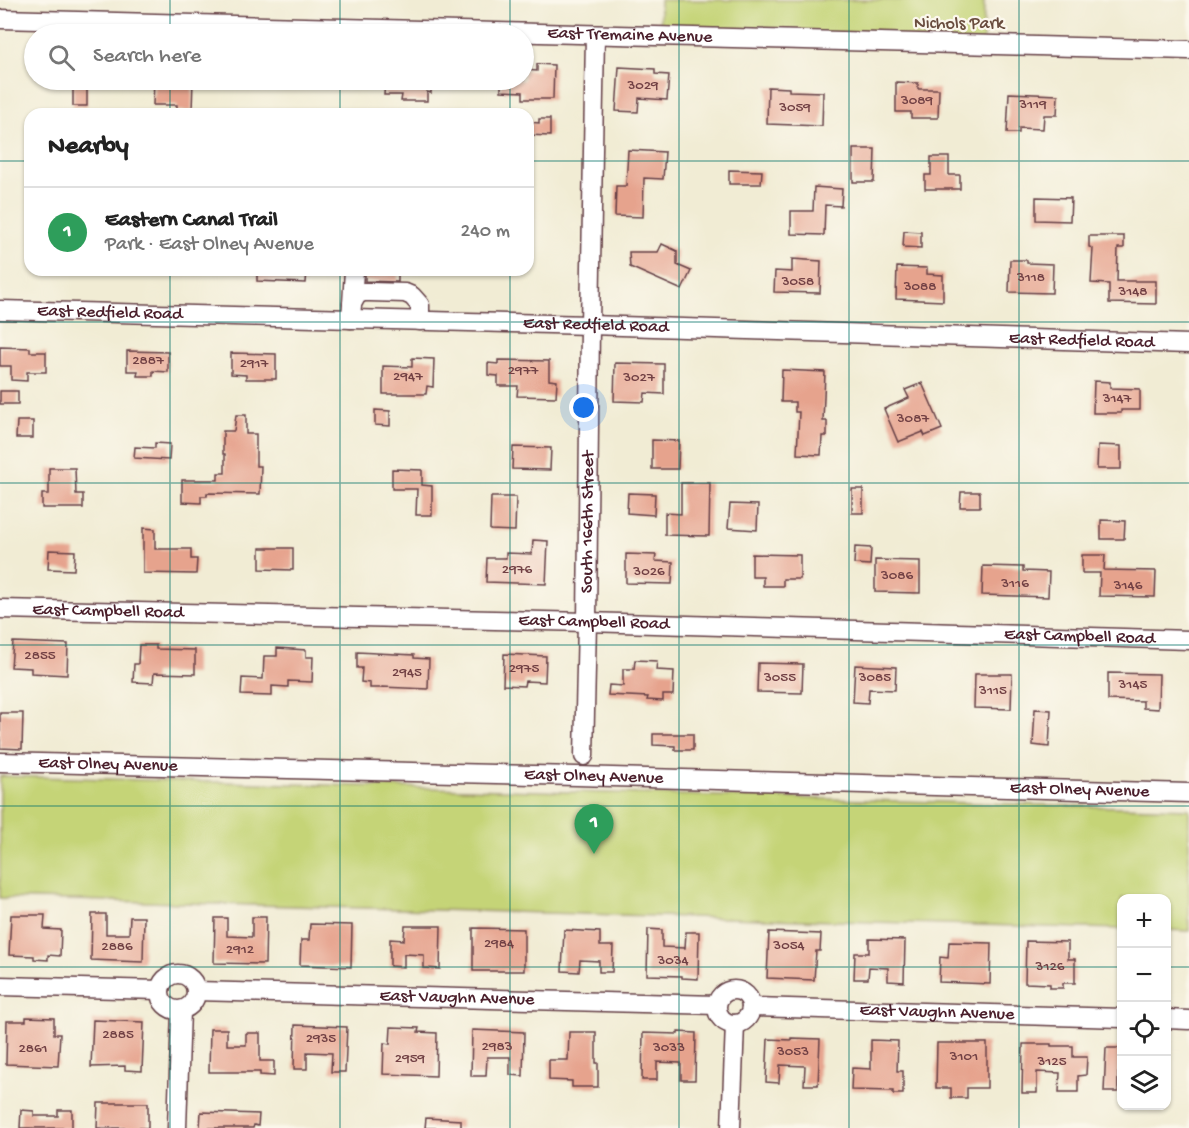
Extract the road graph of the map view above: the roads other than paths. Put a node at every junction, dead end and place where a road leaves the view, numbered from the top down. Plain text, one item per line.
1 (0, 19) edge
2 (186, 24) edge
3 (534, 33) edge
4 (595, 35) junction
5 (1189, 50) edge
6 (354, 276) edge
7 (0, 310) edge
8 (352, 312) junction
9 (420, 321) junction
10 (590, 326) junction
11 (1189, 344) edge
12 (0, 609) edge
13 (587, 622) junction
14 (1189, 640) edge
15 (584, 756) dead end
16 (0, 762) edge
17 (1189, 793) edge
18 (0, 986) edge
19 (160, 990) junction
20 (196, 991) junction
21 (717, 1005) junction
22 (751, 1007) junction
23 (181, 1010) junction
24 (1117, 1018) edge
25 (1171, 1019) edge
26 (1189, 1020) edge
27 (735, 1024) junction
28 (177, 1128) edge
29 (731, 1128) edge

1 - 2 street, East Tremaine Avenue
3 - 4 street, East Tremaine Avenue
4 - 5 street, East Tremaine Avenue
4 - 10 street, South 166th Street
6 - 8 street
7 - 8 street, East Redfield Road
8 - 9 street, East Redfield Road
8 - 9 street
9 - 10 street, East Redfield Road
10 - 11 street, East Redfield Road
10 - 13 street, South 166th Street
12 - 13 street, East Campbell Road
13 - 14 street, East Campbell Road
13 - 15 street, South 166th Street
16 - 17 street, East Olney Avenue
18 - 19 street
19 - 20 street
19 - 23 street
20 - 21 street, East Vaughn Avenue
20 - 23 street
21 - 22 street
21 - 27 street
22 - 24 street, East Vaughn Avenue
22 - 27 street
23 - 28 street
25 - 26 street
27 - 29 street

